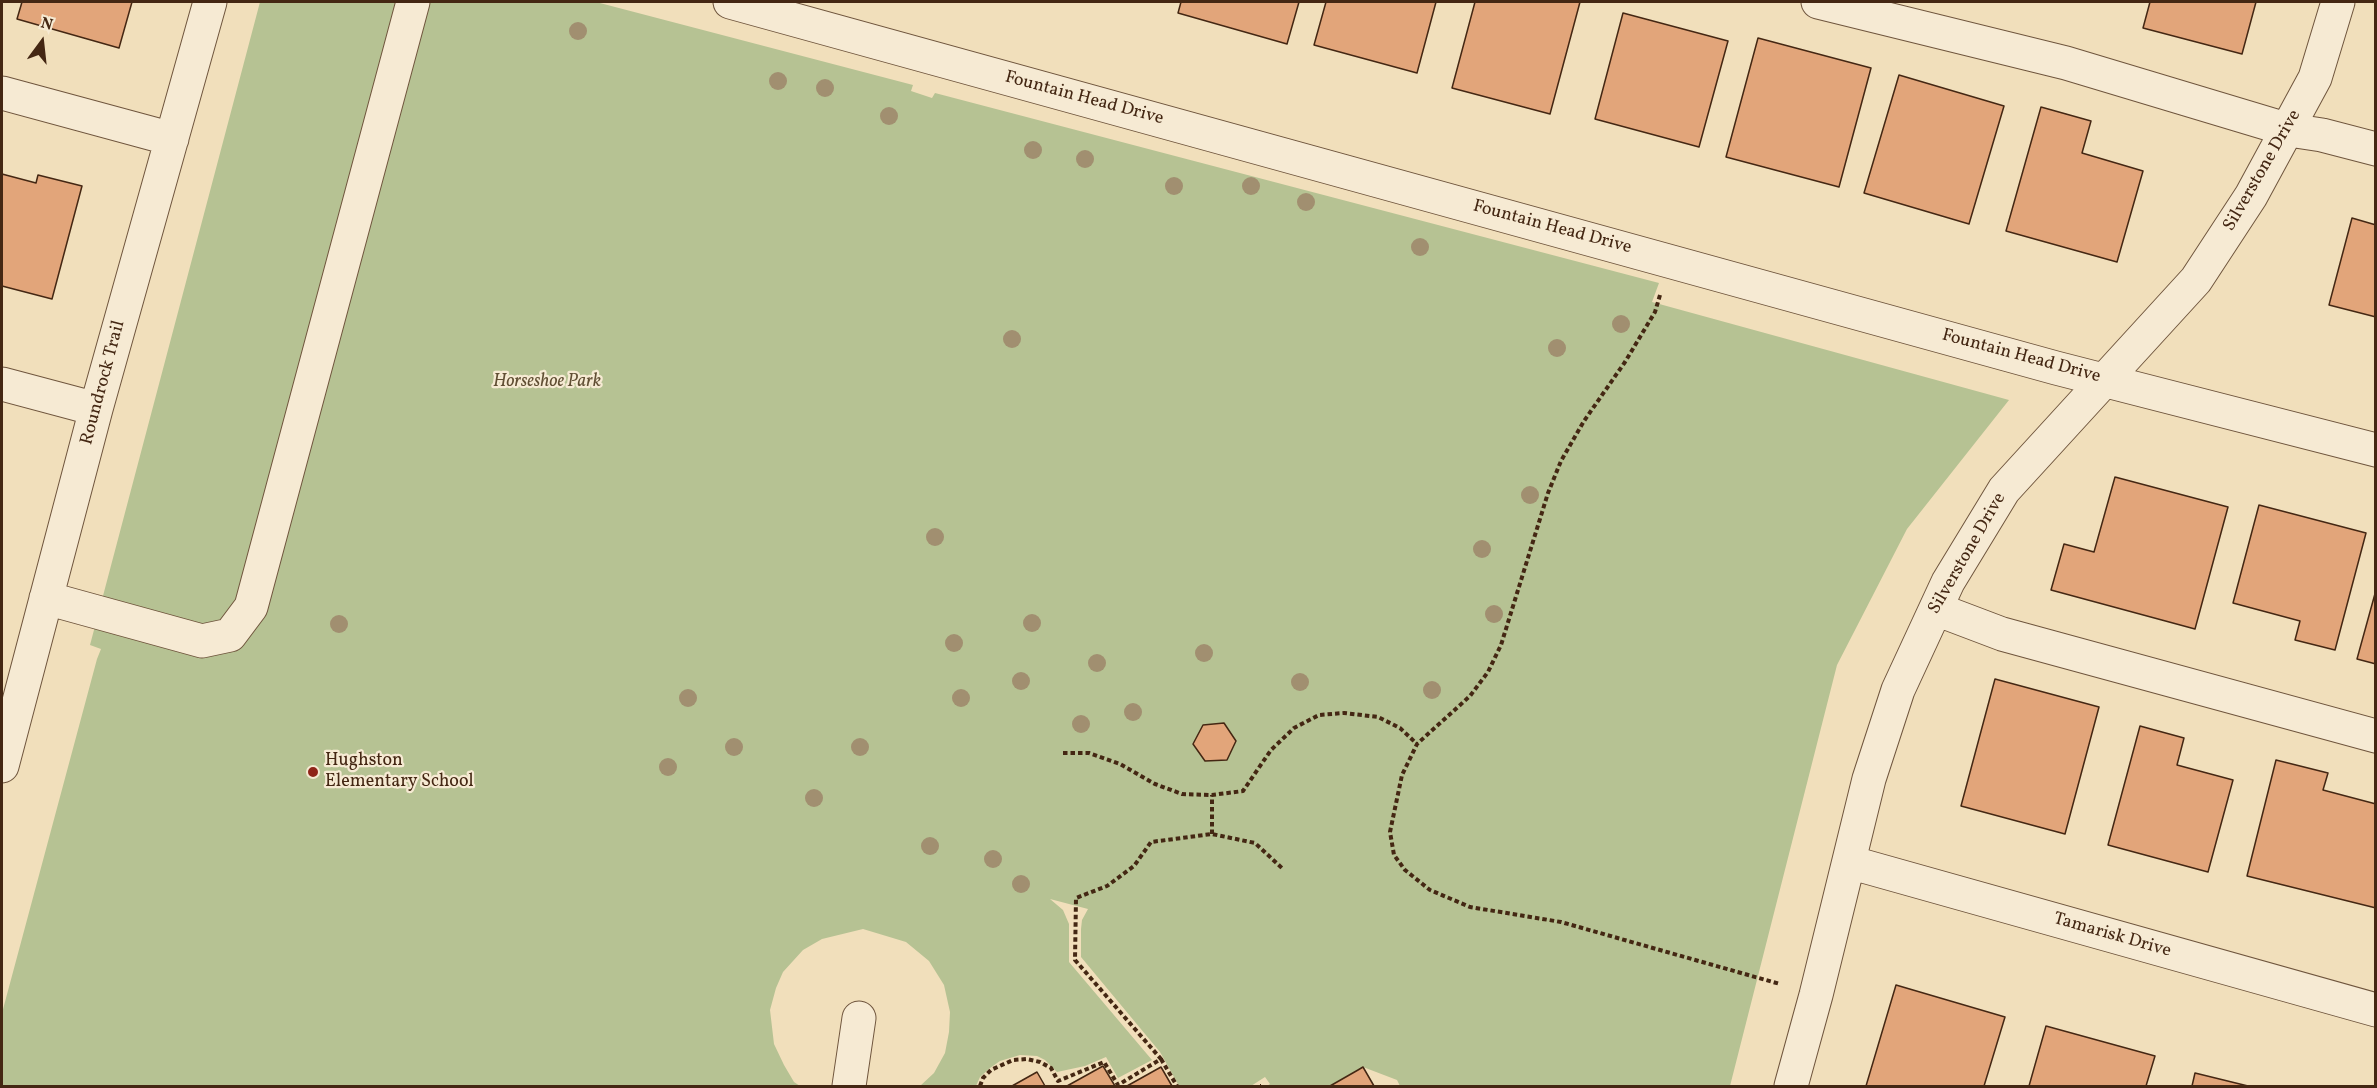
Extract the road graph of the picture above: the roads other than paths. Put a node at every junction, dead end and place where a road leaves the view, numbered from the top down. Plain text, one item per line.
1 (210, 2) edge
2 (413, 2) edge
3 (730, 2) edge
4 (1818, 2) edge
5 (2338, 2) edge
6 (2, 93) edge
7 (2289, 130) junction
8 (171, 139) junction
9 (2376, 149) edge
10 (2105, 381) junction
11 (2, 384) edge
12 (96, 409) junction
13 (2376, 450) edge
14 (46, 598) junction
15 (1936, 609) junction
16 (15, 664) edge
17 (2376, 736) edge
18 (2, 766) edge
19 (1848, 862) junction
20 (2376, 1010) edge
21 (859, 1018) dead end
22 (849, 1086) edge
23 (1791, 1086) edge

1 - 8 street, Roundrock Trail
2 - 14 street
3 - 10 street, Fountain Head Drive
4 - 7 street
5 - 7 street, Silverstone Drive
6 - 8 street
7 - 9 street
7 - 10 street, Silverstone Drive
8 - 12 street, Roundrock Trail
10 - 13 street, Fountain Head Drive
10 - 15 street, Silverstone Drive
11 - 12 street
12 - 14 street, Roundrock Trail
14 - 16 street, Roundrock Trail
15 - 17 street
15 - 19 street, Silverstone Drive
16 - 18 street, Roundrock Trail
19 - 20 street, Tamarisk Drive
19 - 23 street, Silverstone Drive
21 - 22 street

